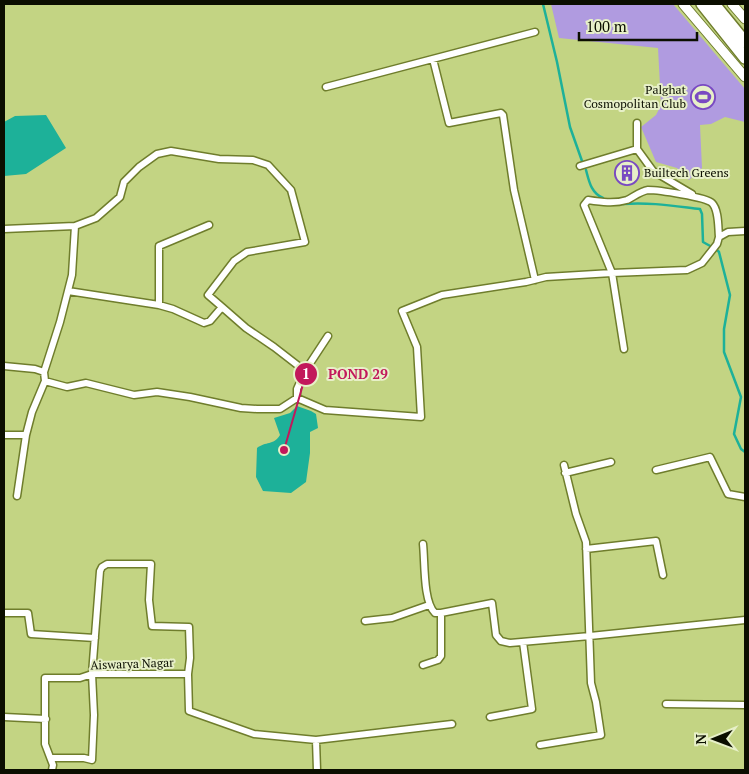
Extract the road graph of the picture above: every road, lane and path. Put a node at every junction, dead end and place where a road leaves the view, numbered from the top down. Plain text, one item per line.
1 (683, 4) edge
2 (702, 4) edge
3 (714, 4) edge
4 (732, 4) edge
5 (745, 16) edge
6 (535, 32) dead end
7 (745, 42) edge
8 (745, 58) edge
9 (433, 59) junction
10 (745, 77) edge
11 (326, 87) dead end
12 (637, 122) dead end
13 (638, 148) junction
14 (580, 166) dead end
15 (696, 196) junction
16 (75, 226) junction
17 (209, 226) dead end
18 (4, 229) edge
19 (745, 231) edge
20 (720, 237) junction
21 (612, 272) junction
22 (535, 280) junction
23 (68, 291) junction
24 (159, 306) junction
25 (222, 307) junction
26 (328, 336) dead end
27 (624, 349) dead end
28 (4, 366) edge
29 (305, 371) junction
30 (44, 372) junction
31 (45, 381) junction
32 (297, 398) junction
33 (4, 434) edge
34 (26, 436) junction
35 (611, 462) dead end
36 (564, 465) dead end
37 (656, 470) dead end
38 (565, 473) junction
39 (18, 496) dead end
40 (745, 497) edge
41 (423, 544) dead end
42 (586, 549) junction
43 (663, 575) dead end
44 (429, 605) junction
45 (4, 613) edge
46 (441, 613) junction
47 (745, 620) edge
48 (364, 621) dead end
49 (590, 636) junction
50 (95, 638) junction
51 (523, 642) junction
52 (423, 665) dead end
53 (92, 674) junction
54 (188, 674) junction
55 (666, 704) dead end
56 (745, 705) edge
57 (4, 717) edge
58 (490, 717) dead end
59 (46, 720) junction
60 (452, 724) dead end
61 (316, 740) junction
62 (540, 745) dead end
63 (51, 758) junction
64 (52, 770) edge
65 (317, 770) edge

1 - 10 street
2 - 8 highway
3 - 7 highway
4 - 5 street
6 - 9 street
9 - 11 street
9 - 22 street
12 - 13 street
13 - 14 street
13 - 15 street
15 - 20 street
15 - 21 street
16 - 18 street
16 - 23 street
16 - 25 street
17 - 24 street
19 - 20 street
20 - 21 street
21 - 22 street
21 - 27 street
22 - 32 street
23 - 24 street
23 - 30 street
24 - 25 street
25 - 29 street
26 - 29 street
28 - 30 street
29 - 32 street
30 - 31 street
31 - 32 street
31 - 34 street
33 - 34 street
34 - 39 street
35 - 38 street
36 - 38 street
37 - 40 street
38 - 42 street
41 - 44 street
42 - 43 street
42 - 49 street
44 - 46 street
44 - 48 street
45 - 50 street
46 - 51 street
46 - 52 street
47 - 49 street
49 - 51 street
49 - 62 street
50 - 53 street
50 - 54 street
51 - 58 street
53 - 54 street, Aiswarya Nagar
53 - 59 street, Aiswarya Nagar
53 - 63 street
54 - 61 street, Aiswarya Nagar
55 - 56 street
57 - 59 street
59 - 63 street, Aiswarya Nagar
60 - 61 street, Aiswarya Nagar
61 - 65 street
63 - 64 street, Aiswarya Nagar

